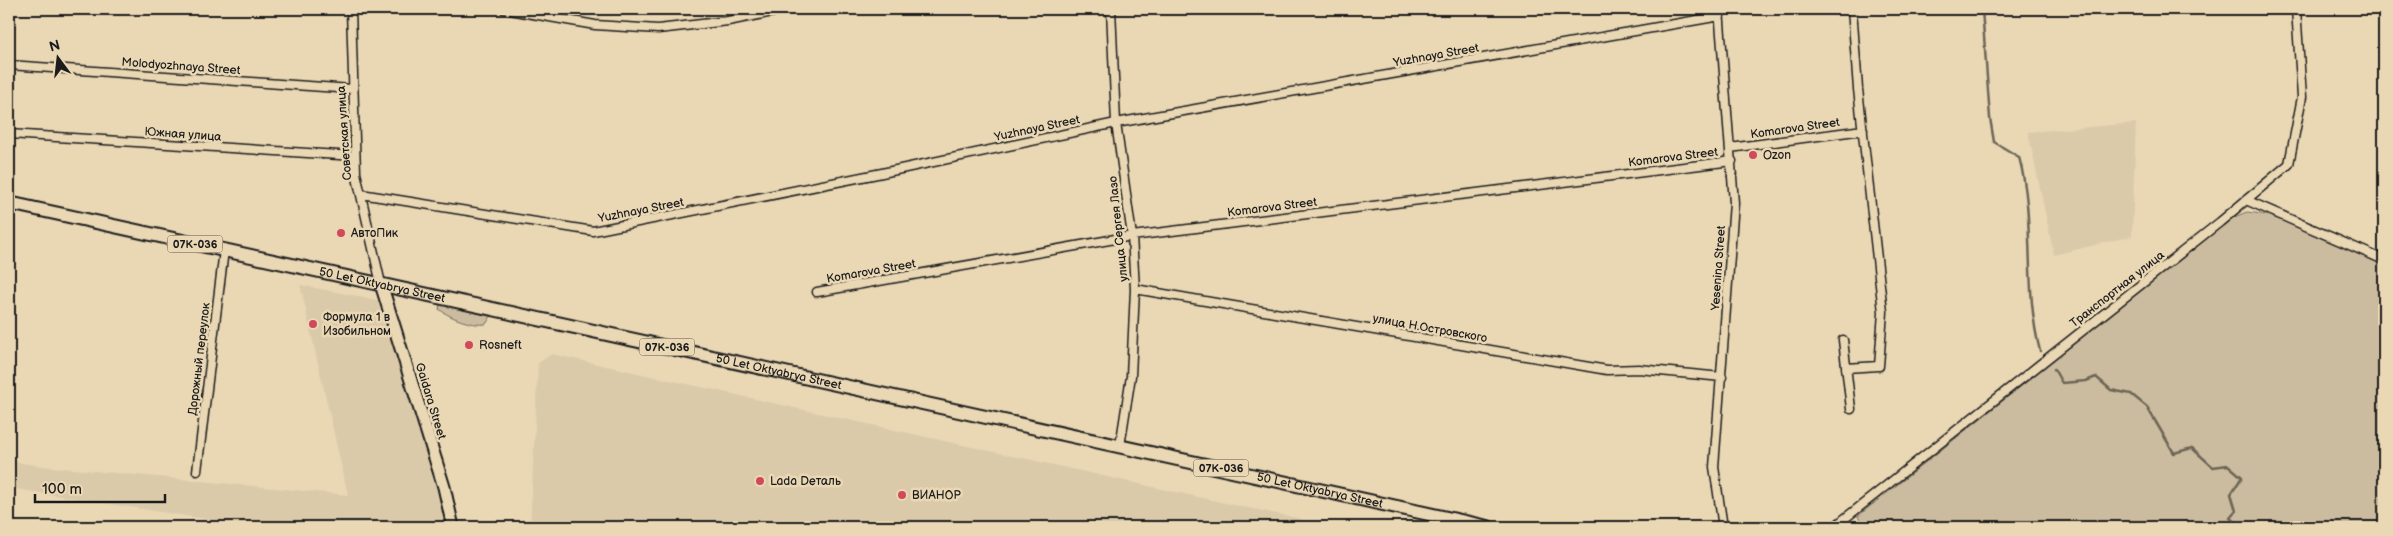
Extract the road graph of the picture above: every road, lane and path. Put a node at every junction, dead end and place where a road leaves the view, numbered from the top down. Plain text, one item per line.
1 (351, 9) edge
2 (504, 9) edge
3 (788, 9) edge
4 (1110, 9) edge
5 (1852, 9) edge
6 (2296, 9) edge
7 (1719, 12) edge
8 (9, 65) edge
9 (352, 90) junction
10 (1116, 123) junction
11 (1863, 130) junction
12 (9, 134) edge
13 (1730, 148) junction
14 (356, 156) junction
15 (1732, 161) junction
16 (361, 194) junction
17 (2246, 200) junction
18 (9, 203) edge
19 (1132, 236) junction
20 (224, 250) junction
21 (2384, 260) edge
22 (381, 284) junction
23 (1135, 289) junction
24 (817, 292) dead end
25 (1843, 340) dead end
26 (1846, 368) junction
27 (1722, 377) junction
28 (1850, 408) dead end
29 (1120, 446) junction
30 (197, 471) dead end
31 (453, 527) edge
32 (1488, 527) edge
33 (1723, 527) edge
34 (1836, 527) edge

1 - 9 street, Советская улица
2 - 3 street
4 - 10 street, улица Сергея Лазо
5 - 11 street
6 - 17 street, Транспортная улица
7 - 10 street, Yuzhnaya Street
7 - 13 street, Yesenina Street
8 - 9 street, Molodyozhnaya Street
9 - 14 street, Советская улица
10 - 16 street, Yuzhnaya Street
10 - 19 street, улица Сергея Лазо
11 - 13 street, Kоmarova Street
11 - 26 street
12 - 14 street, Южная улица
13 - 15 street, Yesenina Street
14 - 16 street, Советская улица
15 - 19 street, Komarova Street
15 - 27 street, Yesenina Street
16 - 22 street, Советская улица
17 - 21 street
17 - 34 street, Транспортная улица
18 - 20 main road, 50 Let Oktyabrya Street / 07К-036
19 - 23 street, улица Сергея Лазо
19 - 24 street, Komarova Street
20 - 22 main road, 50 Let Oktyabrya Street / 07К-036
20 - 30 street, Дорожный переулок
22 - 29 main road, 50 Let Oktyabrya Street / 07К-036
22 - 31 street, Gaidara Street
23 - 27 street, улица Н.Островского
23 - 29 street, улица Сергея Лазо
25 - 26 street
26 - 28 street
27 - 33 street, Yesenina Street
29 - 32 main road, 50 Let Oktyabrya Street / 07К-036

